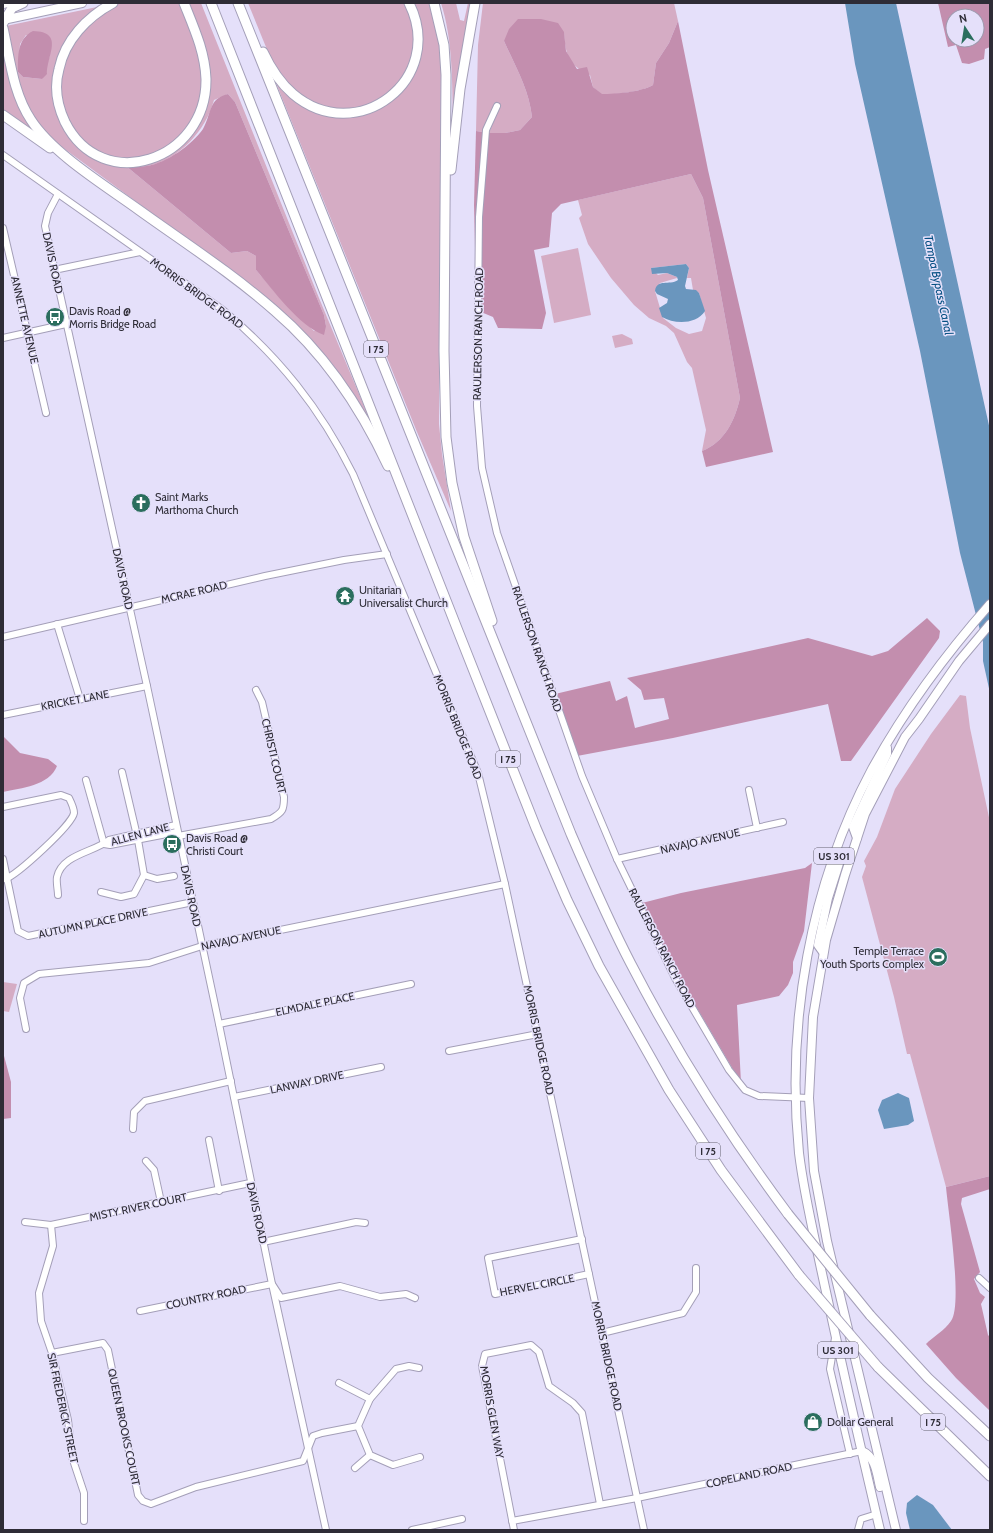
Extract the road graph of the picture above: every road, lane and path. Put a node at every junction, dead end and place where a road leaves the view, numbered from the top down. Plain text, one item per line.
1 (7, 3) edge
2 (23, 3) edge
3 (82, 3) edge
4 (113, 3) edge
5 (184, 3) edge
6 (211, 3) edge
7 (238, 3) edge
8 (409, 3) edge
9 (434, 3) edge
10 (475, 3) edge
11 (3, 4) edge
12 (3, 23) edge
13 (497, 106) dead end
14 (3, 115) edge
15 (3, 155) edge
16 (79, 167) junction
17 (58, 194) junction
18 (446, 215) junction
19 (3, 228) edge
20 (140, 252) junction
21 (54, 270) junction
22 (66, 324) junction
23 (28, 333) junction
24 (3, 338) edge
25 (46, 413) dead end
26 (426, 548) junction
27 (387, 554) junction
28 (990, 604) edge
29 (129, 608) junction
30 (57, 624) junction
31 (990, 624) edge
32 (3, 637) edge
33 (147, 686) junction
34 (256, 690) dead end
35 (516, 694) junction
36 (80, 699) junction
37 (3, 715) edge
38 (887, 744) junction
39 (122, 772) dead end
40 (86, 780) dead end
41 (749, 790) dead end
42 (3, 807) edge
43 (783, 822) dead end
44 (176, 825) junction
45 (757, 828) junction
46 (178, 834) junction
47 (137, 836) junction
48 (857, 838) junction
49 (104, 844) junction
50 (836, 852) junction
51 (3, 859) edge
52 (617, 859) junction
53 (144, 875) junction
54 (174, 876) dead end
55 (5, 879) edge
56 (505, 884) junction
57 (102, 892) dead end
58 (58, 895) dead end
59 (193, 902) junction
60 (202, 946) junction
61 (823, 952) junction
62 (411, 984) dead end
63 (219, 1024) junction
64 (26, 1029) dead end
65 (538, 1034) junction
66 (449, 1051) dead end
67 (381, 1067) dead end
68 (231, 1081) junction
69 (796, 1097) junction
70 (234, 1098) junction
71 (809, 1098) junction
72 (133, 1129) dead end
73 (209, 1140) dead end
74 (146, 1161) dead end
75 (250, 1183) junction
76 (219, 1191) junction
77 (161, 1202) junction
78 (25, 1222) dead end
79 (365, 1223) dead end
80 (51, 1225) junction
81 (582, 1239) junction
82 (263, 1242) junction
83 (696, 1268) dead end
84 (589, 1274) junction
85 (979, 1278) dead end
86 (272, 1284) junction
87 (990, 1288) edge
88 (415, 1298) dead end
89 (140, 1311) dead end
90 (602, 1333) junction
91 (835, 1338) junction
92 (52, 1353) junction
93 (420, 1368) dead end
94 (339, 1383) dead end
95 (370, 1400) junction
96 (358, 1426) junction
97 (990, 1436) edge
98 (309, 1448) junction
99 (862, 1451) junction
100 (850, 1454) junction
101 (370, 1455) junction
102 (420, 1457) dead end
103 (355, 1468) dead end
104 (990, 1476) edge
105 (637, 1498) junction
106 (600, 1504) junction
107 (877, 1514) junction
108 (462, 1519) dead end
109 (84, 1521) dead end
110 (512, 1521) junction
111 (326, 1530) edge
112 (412, 1530) edge
113 (514, 1530) edge
114 (644, 1530) edge
115 (858, 1530) edge
116 (880, 1530) edge
117 (895, 1530) edge

1 - 11 main road
2 - 12 highway
3 - 12 main road
4 - 5 highway
6 - 26 highway, I 75
7 - 8 highway
7 - 35 highway, I 75
9 - 18 highway
10 - 18 highway
12 - 16 highway
13 - 52 street, RAULERSON RANCH ROAD
14 - 16 highway
15 - 17 street, MORRIS BRIDGE ROAD
16 - 26 highway
17 - 20 street, MORRIS BRIDGE ROAD
17 - 21 street, DAVIS ROAD
18 - 35 highway
19 - 23 street, ANNETTE AVENUE
20 - 21 street
20 - 27 street, MORRIS BRIDGE ROAD
21 - 22 street, DAVIS ROAD
22 - 23 street
22 - 29 street, DAVIS ROAD
23 - 24 street
23 - 25 street, ANNETTE AVENUE
26 - 104 highway, I 75, bridge
27 - 29 street, MCRAE ROAD
27 - 56 street, MORRIS BRIDGE ROAD
28 - 38 main road, US 301
29 - 30 street, MCRAE ROAD
29 - 33 street, DAVIS ROAD
30 - 32 street, MCRAE ROAD
30 - 36 street
31 - 48 main road, US 301
33 - 36 street, KRICKET LANE
33 - 44 street, DAVIS ROAD
34 - 46 street, CHRISTI COURT
35 - 97 highway, I 75, bridge
36 - 37 street, KRICKET LANE
38 - 48 main road
38 - 50 main road, US 301
39 - 47 street
40 - 49 street
41 - 45 street
42 - 55 street
43 - 45 street, NAVAJO AVENUE
44 - 46 street, DAVIS ROAD
44 - 47 street, ALLEN LANE
45 - 52 street, NAVAJO AVENUE
46 - 47 street, ALLEN LANE
46 - 59 street, DAVIS ROAD
47 - 49 street, ALLEN LANE
47 - 53 street
48 - 61 main road, US 301
49 - 58 street, ALLEN LANE
50 - 61 main road
50 - 69 main road, US 301
51 - 55 street, AUTUMN PLACE DRIVE
52 - 69 street, RAULERSON RANCH ROAD
53 - 54 street
53 - 57 street
55 - 59 street, AUTUMN PLACE DRIVE
56 - 60 street, NAVAJO AVENUE
56 - 65 street, MORRIS BRIDGE ROAD
59 - 60 street, DAVIS ROAD
60 - 63 street, DAVIS ROAD
60 - 64 street, NAVAJO AVENUE
61 - 71 main road, US 301
62 - 63 street, ELMDALE PLACE
63 - 68 street, DAVIS ROAD
65 - 66 street
65 - 81 street, MORRIS BRIDGE ROAD
67 - 70 street, LANWAY DRIVE
68 - 70 street, DAVIS ROAD
68 - 72 street
69 - 71 street, RAULERSON RANCH ROAD
69 - 91 main road, US 301
70 - 75 street, DAVIS ROAD
71 - 117 main road, US 301
73 - 76 street
74 - 77 street
75 - 76 street, MISTY RIVER COURT
75 - 82 street, DAVIS ROAD
76 - 77 street, MISTY RIVER COURT
77 - 80 street, MISTY RIVER COURT
78 - 80 street, MISTY RIVER COURT
79 - 82 street
80 - 92 street, SIR FREDERICK STREET
81 - 84 street, MORRIS BRIDGE ROAD
81 - 84 street, HERVEL CIRCLE
82 - 86 street, DAVIS ROAD
83 - 90 street
84 - 90 street, MORRIS BRIDGE ROAD
85 - 87 street
86 - 88 street
86 - 89 street, COUNTRY ROAD
86 - 98 street, DAVIS ROAD
90 - 105 street, MORRIS BRIDGE ROAD
91 - 99 main road, US 301
91 - 100 street
92 - 98 street, QUEEN BROOKS COURT
92 - 109 street, SIR FREDERICK STREET
93 - 95 street
94 - 95 street
95 - 96 street
96 - 98 street
96 - 101 street
98 - 111 street, DAVIS ROAD
99 - 100 street, COPELAND ROAD
99 - 107 main road, US 301
99 - 117 main road
100 - 105 street, COPELAND ROAD
101 - 102 street
101 - 103 street
105 - 106 street, COPELAND ROAD
105 - 114 street, MORRIS BRIDGE ROAD
106 - 110 street, COPELAND ROAD
106 - 110 street, MORRIS GLEN WAY
107 - 115 street
107 - 116 main road, US 301
108 - 112 street
110 - 113 street, MORRIS GLEN WAY

